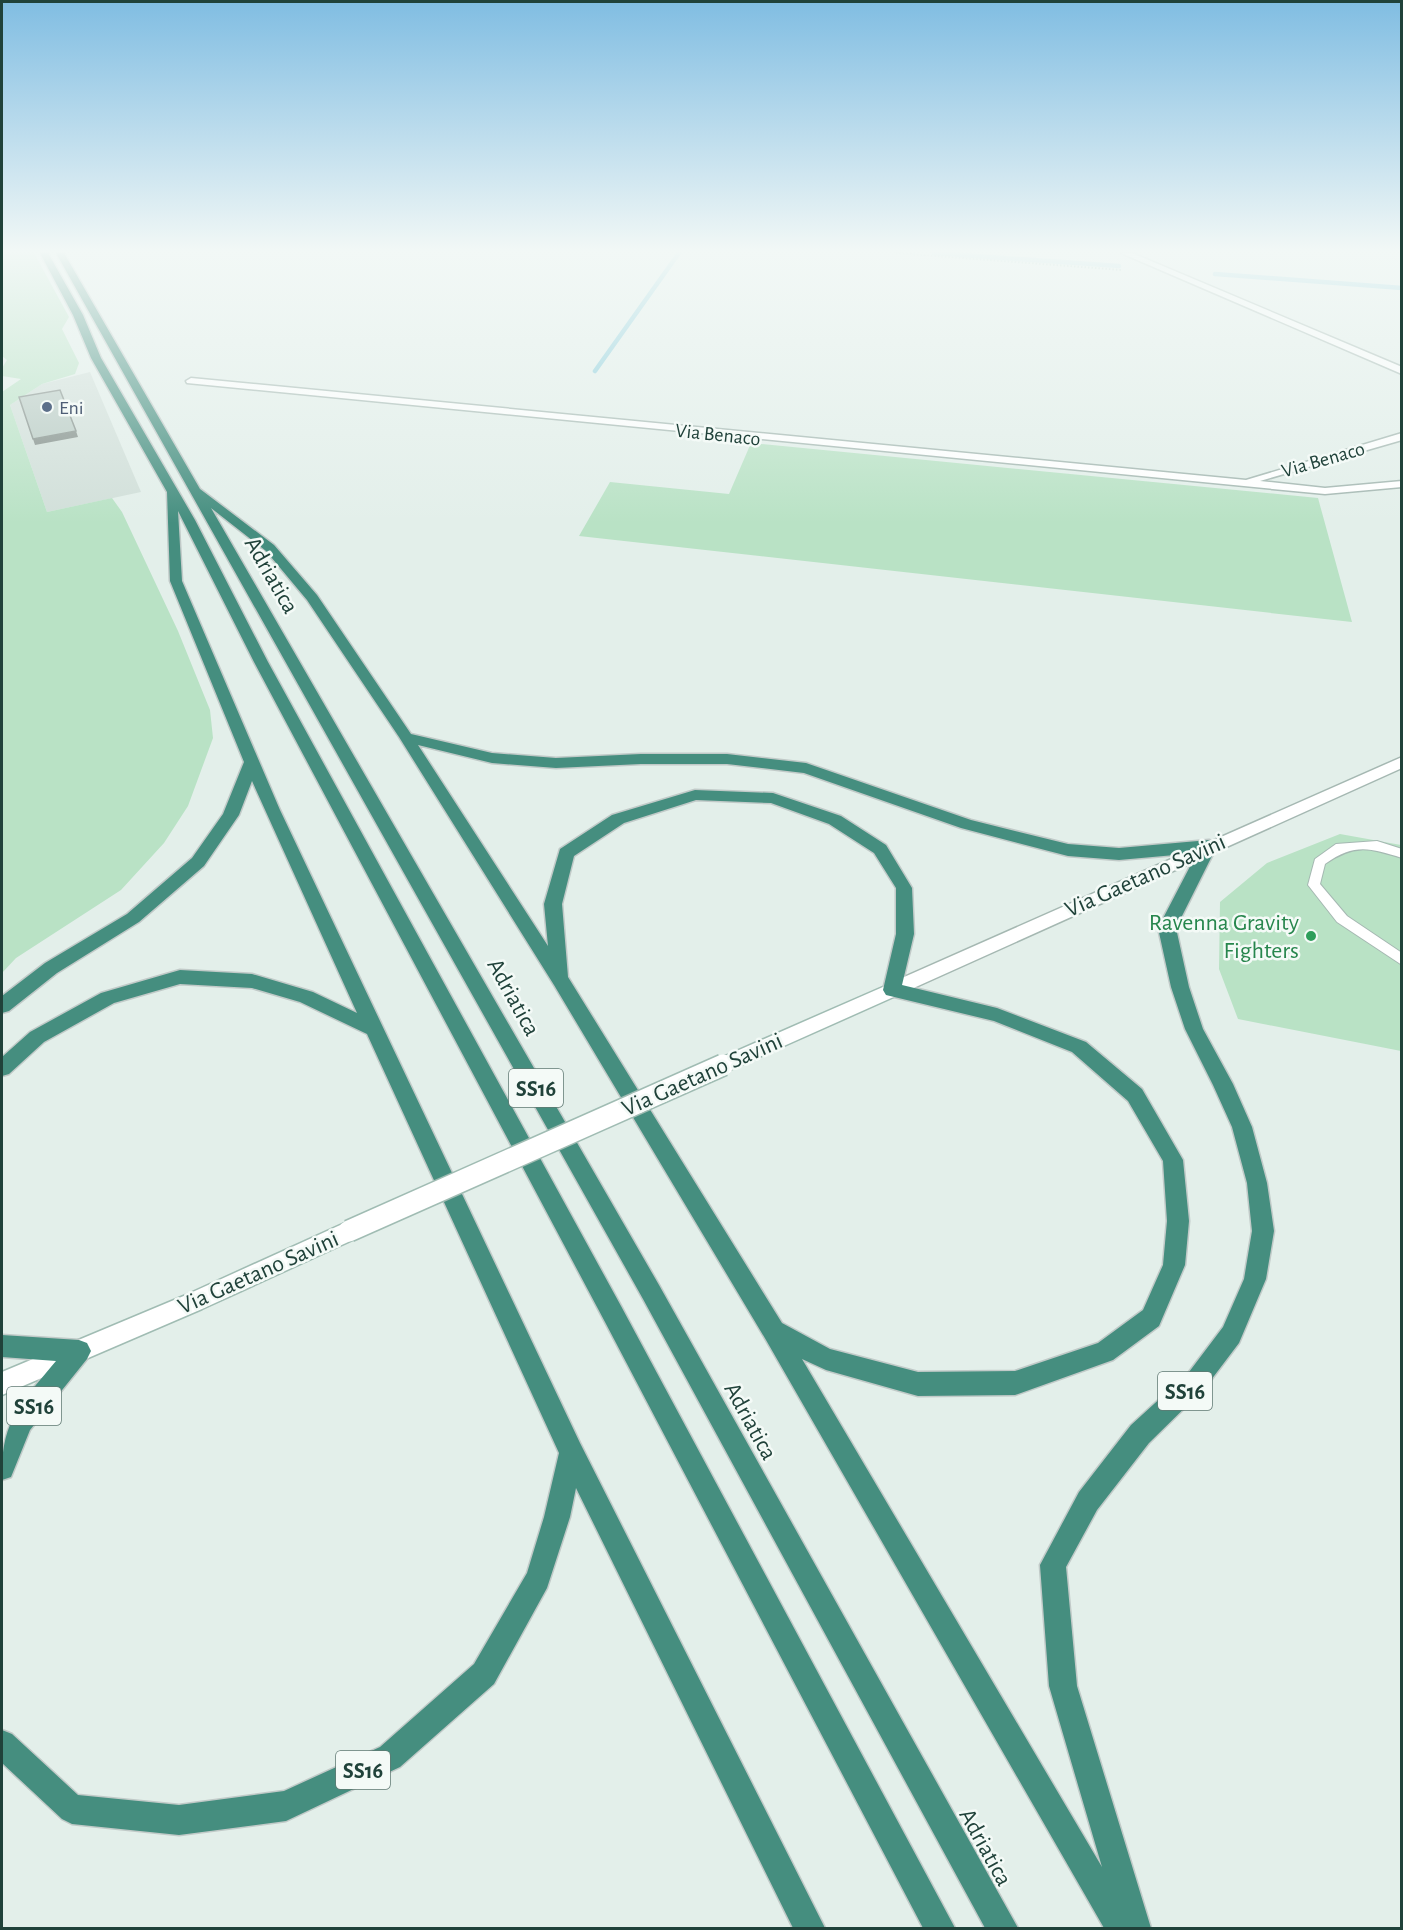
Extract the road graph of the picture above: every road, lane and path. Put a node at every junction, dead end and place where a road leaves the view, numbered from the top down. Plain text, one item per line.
1 (90, 343) edge
2 (110, 343) edge
3 (1336, 343) edge
4 (1401, 371) edge
5 (191, 381) dead end
6 (1401, 436) edge
7 (1245, 482) junction
8 (1401, 484) edge
9 (190, 485) junction
10 (170, 489) junction
11 (406, 737) junction
12 (252, 761) junction
13 (1401, 762) edge
14 (1209, 846) junction
15 (1401, 854) edge
16 (1401, 960) edge
17 (560, 980) junction
18 (892, 990) junction
19 (2, 1006) edge
20 (374, 1029) junction
21 (2, 1068) edge
22 (774, 1332) junction
23 (2, 1346) edge
24 (79, 1351) junction
25 (2, 1384) edge
26 (571, 1452) junction
27 (2, 1468) edge
28 (2, 1744) edge
29 (809, 1929) edge
30 (940, 1929) edge
31 (1002, 1929) edge
32 (1120, 1929) edge
33 (1136, 1929) edge

1 - 10 highway, Adriatica / SS16
2 - 9 highway, Adriatica / SS16
3 - 4 street
5 - 7 street, Via Benaco
6 - 7 street, Via Benaco
7 - 8 street, Via Benaco
9 - 11 highway, SS16
9 - 31 highway, Adriatica / SS16
10 - 12 highway, SS16
10 - 30 highway, Adriatica / SS16
11 - 14 highway
11 - 17 highway, SS16
12 - 19 highway
12 - 20 highway, SS16
13 - 14 street, Via Gaetano Savini
14 - 18 street, Via Gaetano Savini
14 - 33 highway, SS16
15 - 16 lane
17 - 18 highway, SS16
17 - 22 highway, SS16
18 - 22 highway
18 - 24 street, Via Gaetano Savini, bridge
20 - 21 highway
20 - 26 highway, SS16
22 - 32 highway, SS16
23 - 24 highway
24 - 25 street, Via Gaetano Savini
24 - 27 highway, SS16
26 - 28 highway, SS16
26 - 29 highway, SS16

